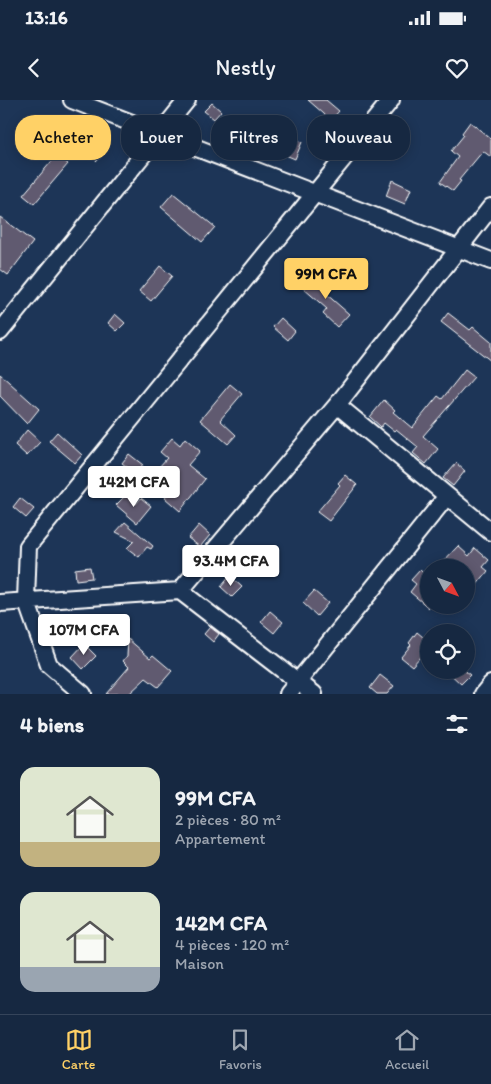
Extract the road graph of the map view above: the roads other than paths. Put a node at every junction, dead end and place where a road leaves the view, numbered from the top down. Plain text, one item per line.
1 (72, 100) edge
2 (187, 100) edge
3 (391, 100) edge
4 (175, 115) edge
5 (121, 119) edge
6 (201, 150) edge
7 (139, 160) edge
8 (313, 193) junction
9 (491, 207) edge
10 (459, 248) junction
11 (491, 262) edge
12 (0, 332) edge
13 (337, 405) junction
14 (447, 496) junction
15 (491, 532) edge
16 (180, 591) junction
17 (26, 600) junction
18 (0, 603) edge
19 (491, 684) edge
20 (293, 688) edge
21 (83, 694) edge
22 (314, 694) edge
23 (483, 694) edge

1 - 5 street
2 - 4 street
3 - 8 street
6 - 8 street
7 - 12 street
8 - 10 street
8 - 17 street
9 - 10 street
10 - 11 street
10 - 13 street
13 - 14 street
13 - 16 street
14 - 15 street
14 - 20 street
16 - 17 street
16 - 20 street
17 - 18 street
17 - 21 street
19 - 23 street
20 - 22 street

